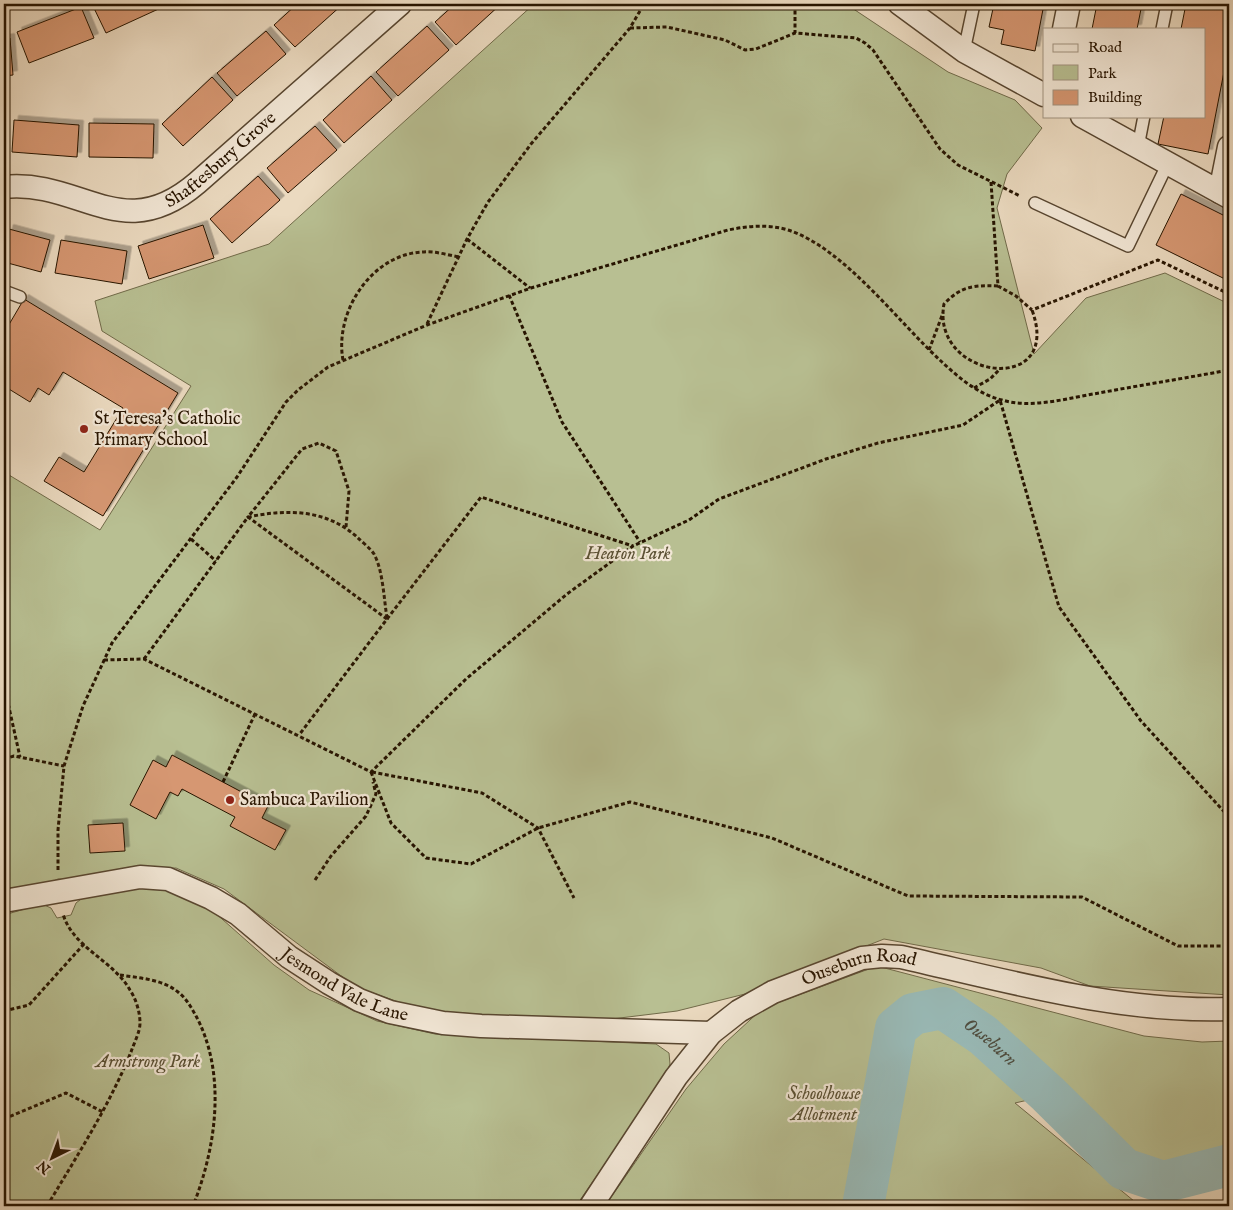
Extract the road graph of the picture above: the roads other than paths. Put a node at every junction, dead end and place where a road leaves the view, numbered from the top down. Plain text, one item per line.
1 (400, 4) edge
2 (900, 4) edge
3 (974, 4) edge
4 (1069, 4) edge
5 (1167, 4) edge
6 (1064, 28) edge
7 (1162, 28) edge
8 (964, 51) junction
9 (1043, 94) edge
10 (1086, 118) edge
11 (1144, 118) edge
12 (1138, 147) junction
13 (1229, 147) edge
14 (1168, 163) junction
15 (4, 187) edge
16 (1225, 194) edge
17 (1035, 203) road end
18 (4, 291) edge
19 (20, 296) dead end
20 (4, 901) edge
21 (1229, 1009) edge
22 (711, 1033) junction
23 (591, 1206) edge

1 - 15 street, Shaftesbury Grove
2 - 8 street
3 - 8 lane
4 - 6 street
5 - 7 lane
8 - 9 street
10 - 12 street
11 - 12 lane
12 - 14 street
13 - 16 street
14 - 16 street
14 - 17 lane
18 - 19 lane
20 - 22 street, Jesmond Vale Lane
21 - 22 street, Ouseburn Road
22 - 23 street, Ouseburn Road

